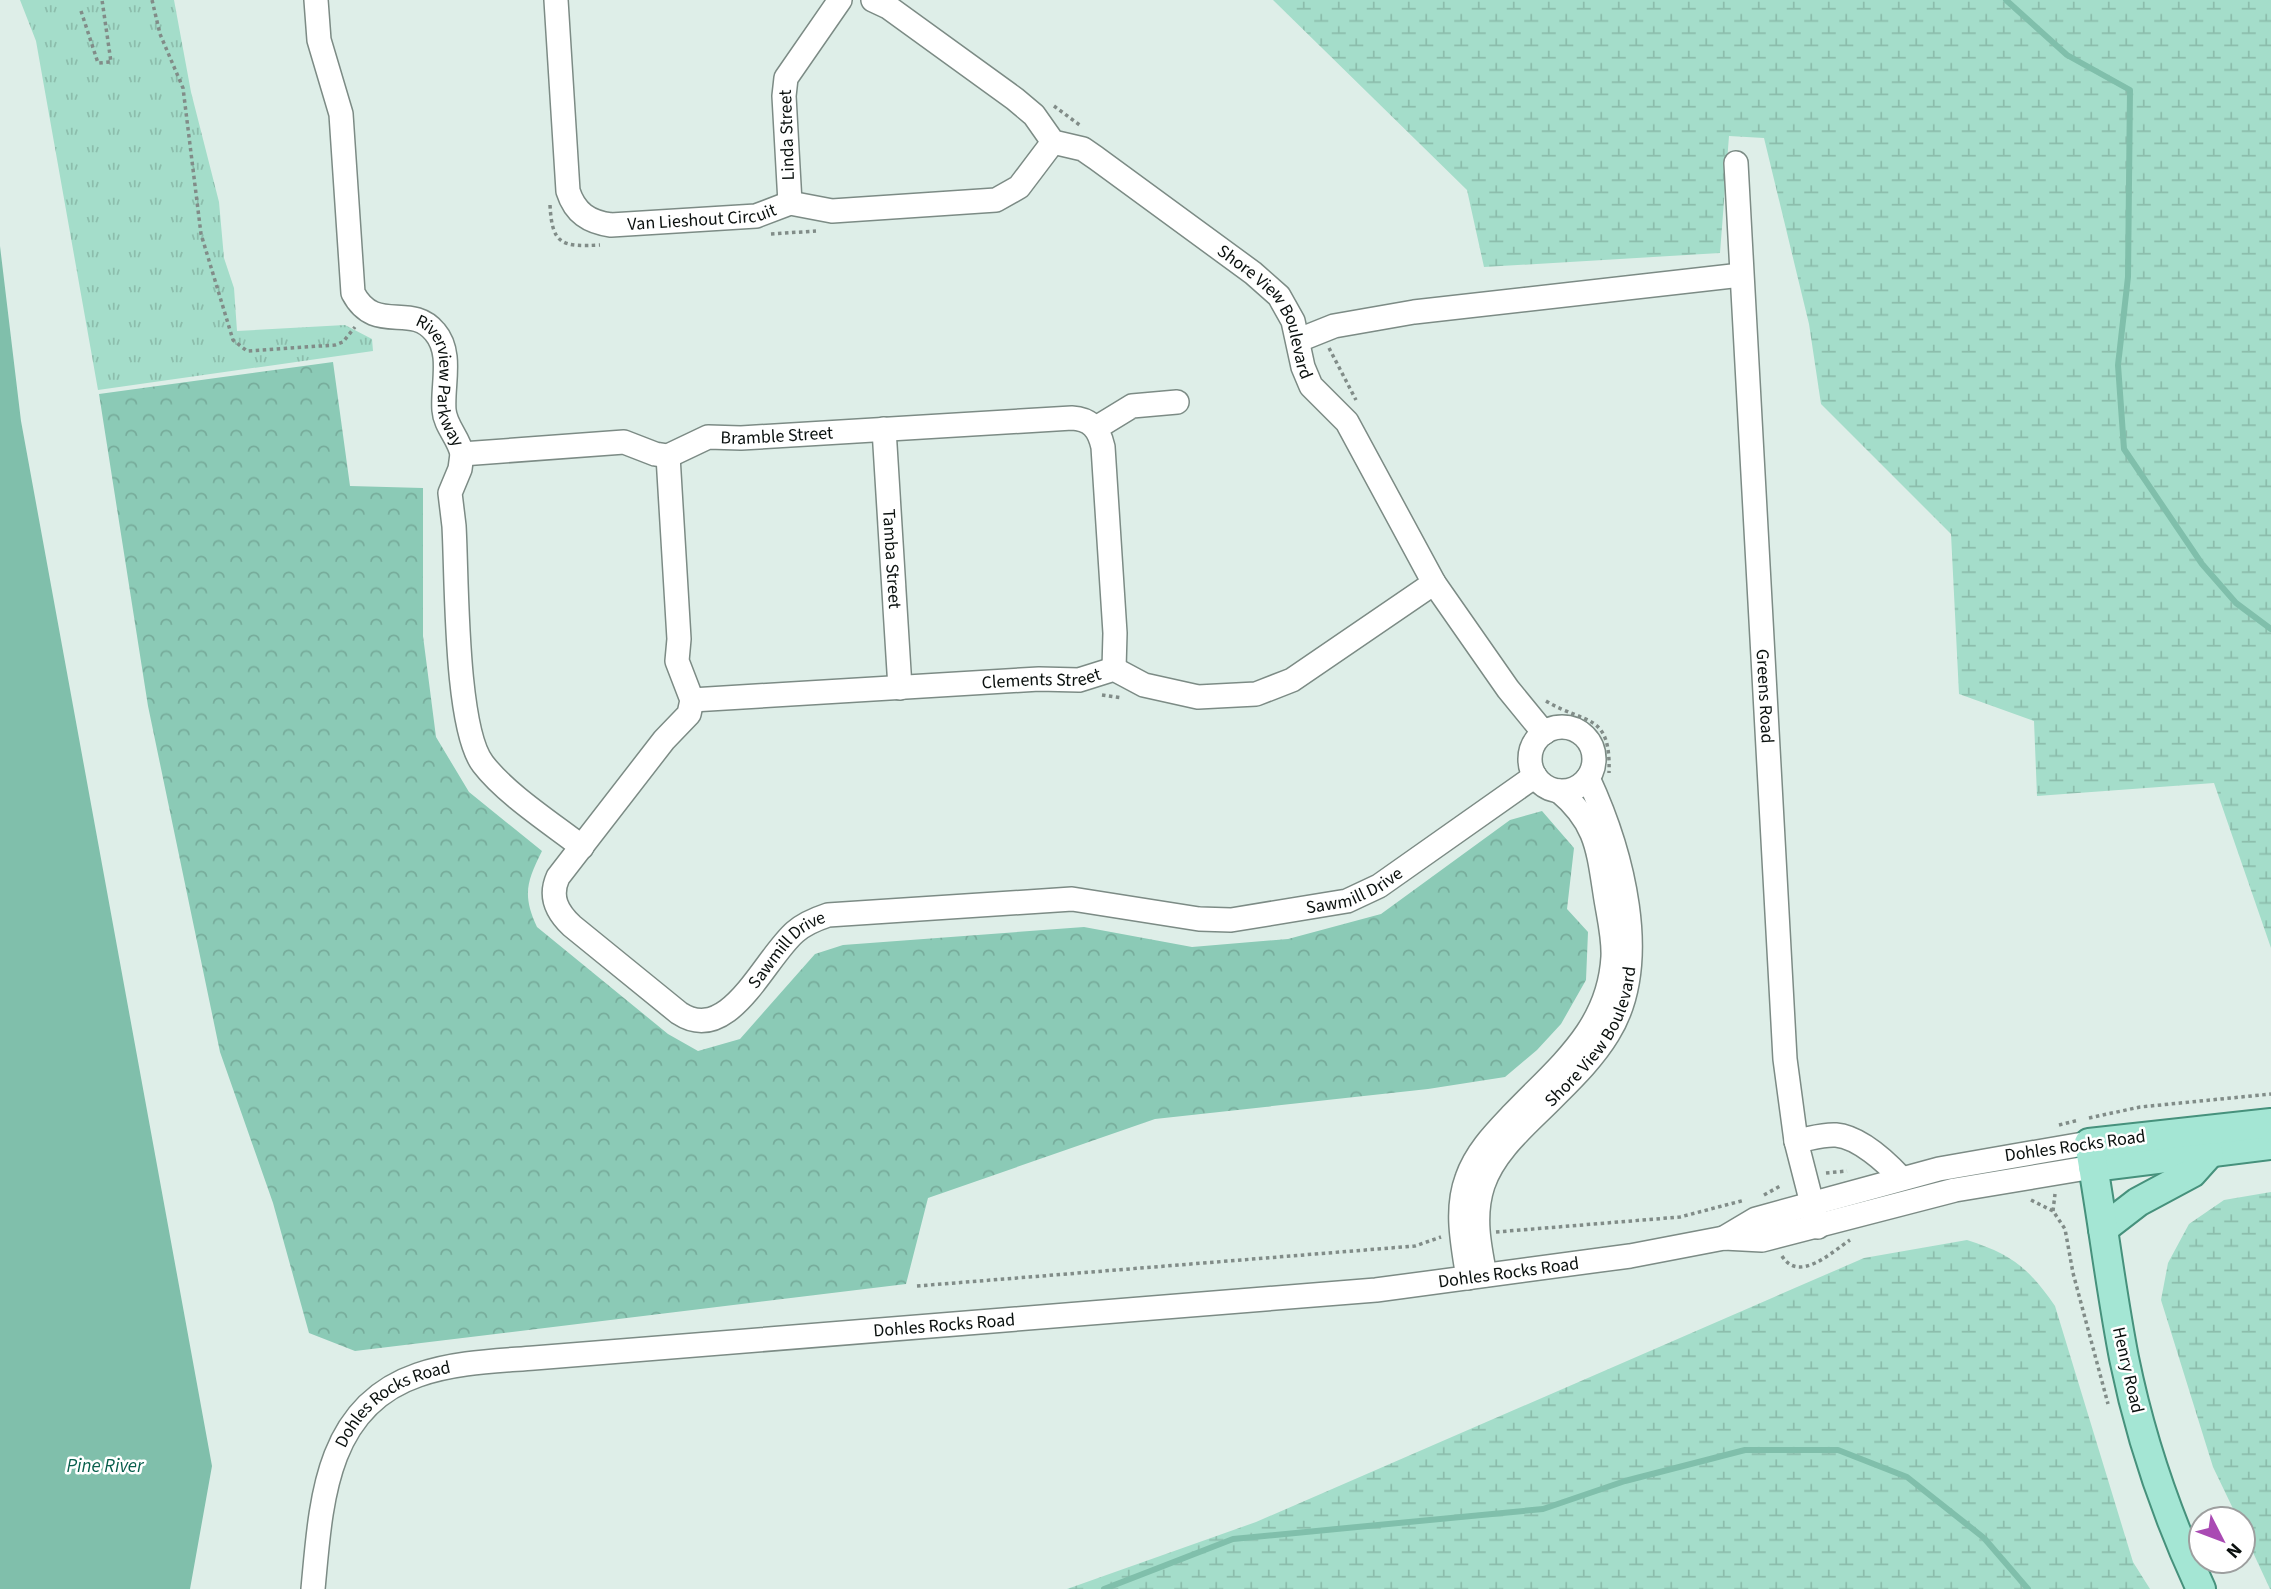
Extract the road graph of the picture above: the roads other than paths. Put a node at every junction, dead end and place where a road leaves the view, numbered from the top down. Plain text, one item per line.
1 (316, 0) edge
2 (556, 0) edge
3 (840, 0) edge
4 (873, 0) edge
5 (1053, 142) junction
6 (1736, 163) dead end
7 (790, 203) junction
8 (1741, 275) junction
9 (1299, 340) junction
10 (1177, 402) dead end
11 (1096, 428) junction
12 (884, 429) junction
13 (462, 454) junction
14 (668, 456) junction
15 (1434, 583) junction
16 (1114, 669) junction
17 (900, 688) junction
18 (692, 700) junction
19 (1544, 733) junction
20 (1535, 776) junction
21 (1599, 779) junction
22 (1559, 791) junction
23 (582, 847) junction
24 (2271, 1123) edge
25 (1796, 1142) junction
26 (2271, 1146) edge
27 (2209, 1154) junction
28 (2091, 1155) junction
29 (1901, 1178) junction
30 (1812, 1204) junction
31 (1818, 1227) junction
32 (2103, 1229) junction
33 (1724, 1238) junction
34 (1476, 1276) junction
35 (313, 1589) edge
36 (2201, 1589) edge

1 - 13 street, Riverview Parkway
2 - 7 street, Van Lieshout Circuit
3 - 7 street, Linda Street
4 - 5 street
5 - 7 street, Van Lieshout Circuit
5 - 9 street, Shore View Boulevard
6 - 8 street, Greens Road
8 - 9 street
8 - 25 street, Greens Road
9 - 15 street, Shore View Boulevard
10 - 11 street
11 - 12 street, Bramble Street
11 - 16 street
12 - 14 street, Bramble Street
12 - 17 street, Tamba Street
13 - 14 street
13 - 23 street, Riverview Parkway
14 - 18 street
15 - 16 street, Clements Street
15 - 19 street, Shore View Boulevard
16 - 17 street, Clements Street
17 - 18 street, Clements Street
18 - 23 street, Sawmill Drive
19 - 20 street
19 - 21 street
20 - 22 street
20 - 23 street, Sawmill Drive
21 - 22 street
21 - 34 street, Shore View Boulevard
22 - 34 street, Shore View Boulevard
24 - 28 main road, Dohles Rocks Road
25 - 29 street
25 - 30 street, Greens Road
26 - 27 main road, Dohles Rocks Road
27 - 28 main road, Dohles Rocks Road
27 - 32 main road
28 - 29 street, Dohles Rocks Road
28 - 31 street, Dohles Rocks Road
28 - 32 main road, Henry Road
29 - 30 street, Dohles Rocks Road
30 - 31 street, Greens Road
30 - 33 street, Dohles Rocks Road
31 - 33 street, Dohles Rocks Road
32 - 36 main road, Henry Road
33 - 34 street, Dohles Rocks Road
34 - 35 street, Dohles Rocks Road

